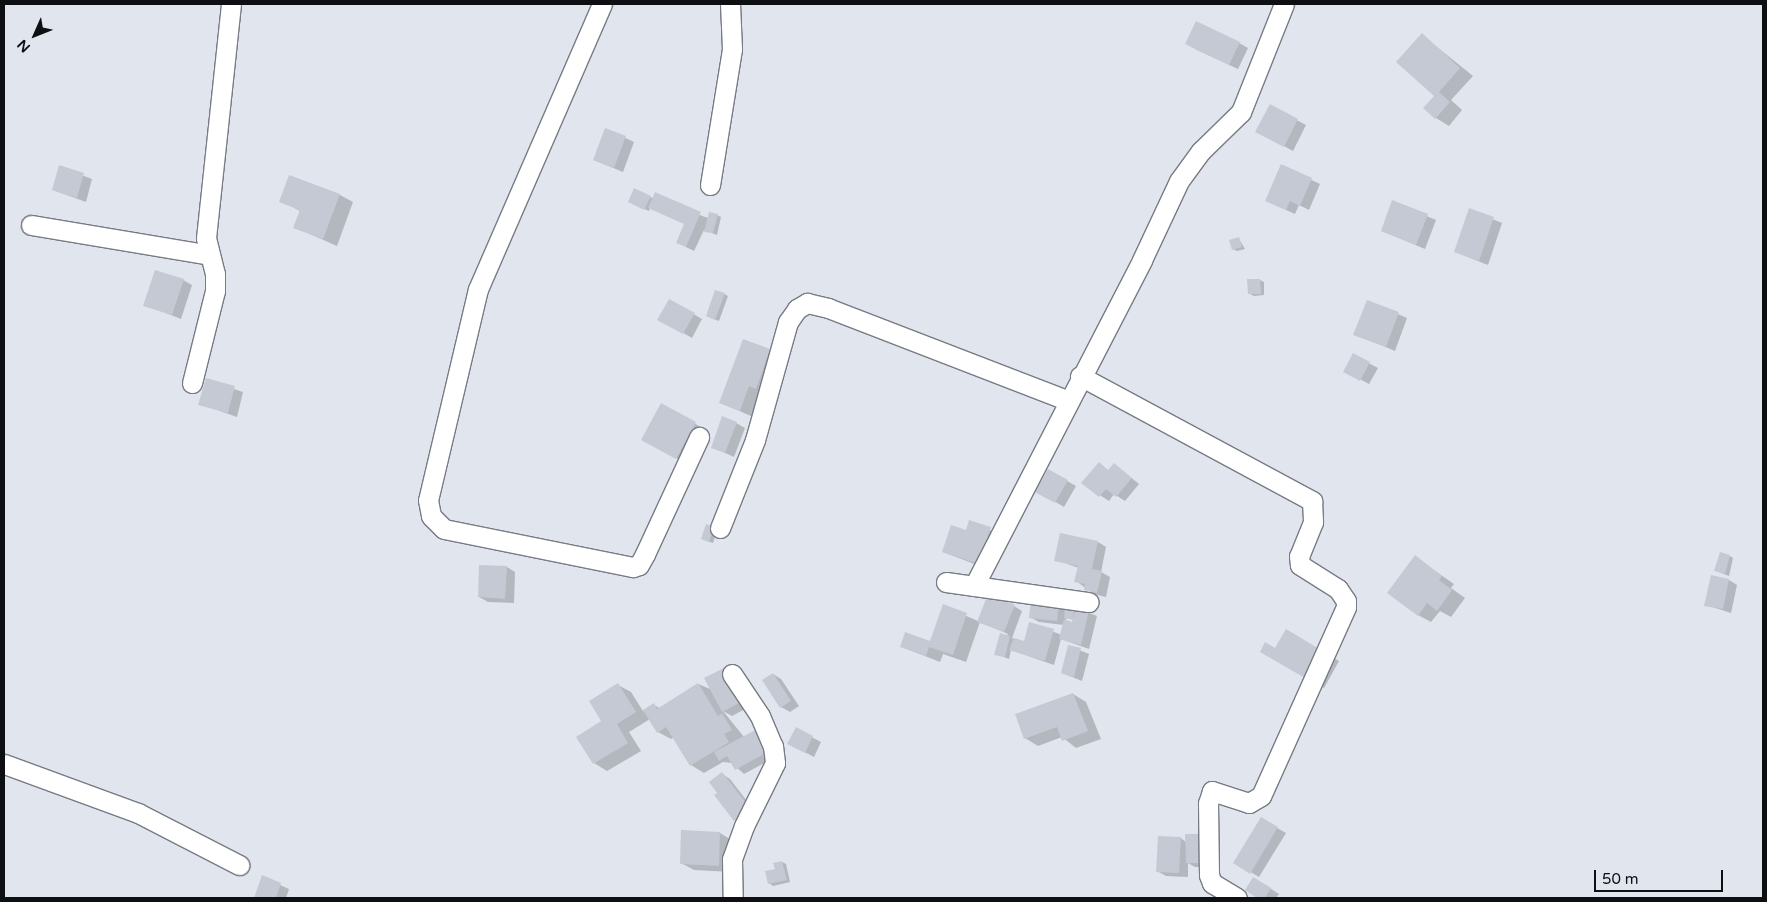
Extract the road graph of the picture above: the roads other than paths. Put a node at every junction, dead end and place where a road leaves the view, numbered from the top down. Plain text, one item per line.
1 (231, 4) edge
2 (602, 4) edge
3 (730, 4) edge
4 (1284, 4) edge
5 (710, 185) dead end
6 (31, 225) dead end
7 (210, 255) junction
8 (1080, 376) junction
9 (192, 383) dead end
10 (1067, 400) junction
11 (699, 437) dead end
12 (720, 528) dead end
13 (946, 582) dead end
14 (974, 586) junction
15 (1089, 602) dead end
16 (732, 674) dead end
17 (4, 764) edge
18 (239, 865) dead end
19 (733, 898) edge
20 (1237, 898) edge

1 - 7 street
2 - 11 street
3 - 5 street
4 - 8 street
6 - 7 street
7 - 9 street
8 - 10 street
8 - 20 street
10 - 12 street
10 - 14 street
13 - 14 street
14 - 15 street
16 - 19 street
17 - 18 street

